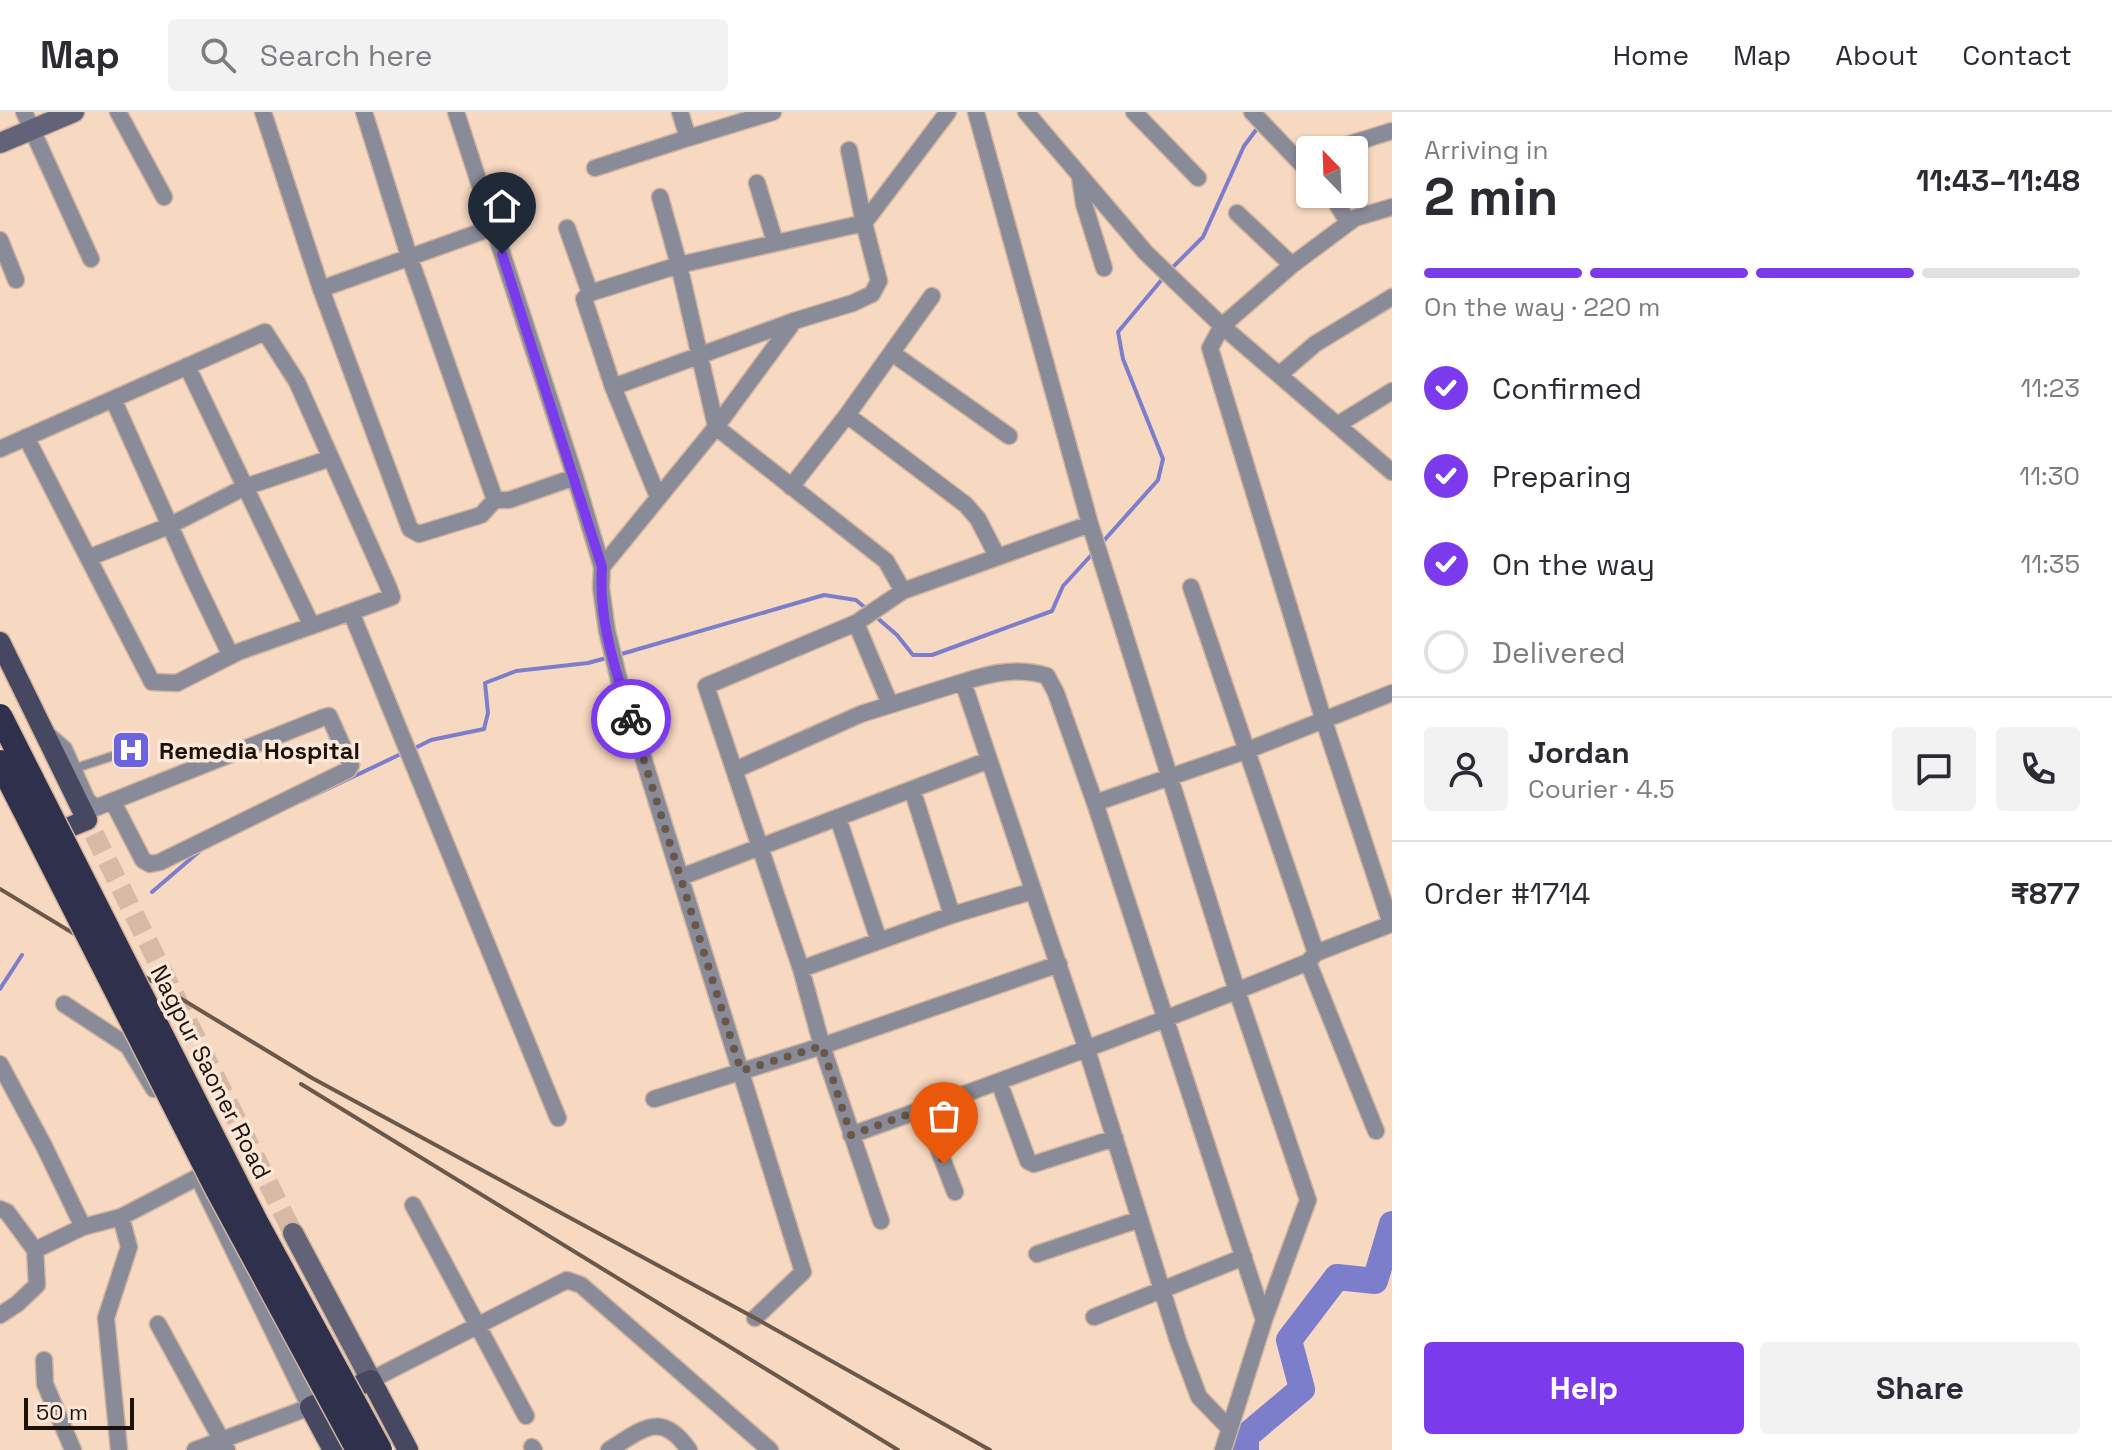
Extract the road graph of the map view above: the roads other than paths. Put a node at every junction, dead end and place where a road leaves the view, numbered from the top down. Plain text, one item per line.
1 (74, 112) edge
2 (118, 112) edge
3 (263, 112) edge
4 (364, 112) edge
5 (456, 112) edge
6 (680, 112) edge
7 (773, 112) edge
8 (948, 112) edge
9 (976, 112) edge
10 (1026, 112) edge
11 (1134, 112) edge
12 (1252, 113) edge
13 (28, 120) edge
14 (1392, 131) edge
15 (688, 138) junction
16 (1368, 138) edge
17 (0, 143) edge
18 (849, 150) dead end
19 (1296, 159) edge
20 (595, 168) dead end
21 (1079, 175) junction
22 (1198, 178) dead end
23 (757, 183) dead end
24 (164, 197) dead end
25 (660, 197) dead end
26 (1392, 207) edge
27 (1340, 208) edge
28 (1237, 213) dead end
29 (1348, 222) junction
30 (864, 223) junction
31 (494, 227) junction
32 (567, 228) dead end
33 (0, 240) edge
34 (775, 242) junction
35 (409, 256) junction
36 (91, 259) dead end
37 (679, 265) junction
38 (1292, 265) junction
39 (1104, 268) dead end
40 (16, 280) dead end
41 (321, 289) junction
42 (590, 293) junction
43 (932, 296) dead end
44 (1392, 297) edge
45 (794, 321) junction
46 (1222, 326) junction
47 (892, 353) junction
48 (698, 355) junction
49 (187, 366) junction
50 (1279, 375) junction
51 (613, 387) junction
52 (1392, 391) edge
53 (113, 399) junction
54 (847, 415) junction
55 (1337, 425) junction
56 (716, 427) junction
57 (1009, 436) dead end
58 (26, 437) junction
59 (0, 449) edge
60 (331, 458) junction
61 (1392, 472) edge
62 (575, 477) junction
63 (245, 487) junction
64 (791, 487) junction
65 (658, 497) junction
66 (495, 500) junction
67 (1090, 524) junction
68 (169, 526) junction
69 (997, 556) junction
70 (88, 558) junction
71 (602, 567) junction
72 (1191, 587) dead end
73 (896, 596) junction
74 (351, 612) junction
75 (856, 623) junction
76 (312, 626) junction
77 (0, 642) edge
78 (231, 656) junction
79 (963, 682) junction
80 (1392, 693) edge
81 (890, 704) junction
82 (0, 716) edge
83 (1323, 718) junction
84 (43, 731) junction
85 (131, 750) dead end
86 (1248, 750) junction
87 (989, 760) junction
88 (0, 762) edge
89 (73, 769) junction
90 (735, 770) junction
91 (1171, 776) junction
92 (0, 786) edge
93 (912, 789) junction
94 (113, 802) junction
95 (1095, 803) junction
96 (838, 818) junction
97 (760, 849) junction
98 (681, 877) junction
99 (1033, 891) junction
100 (952, 915) junction
101 (879, 941) junction
102 (1312, 957) junction
103 (1059, 964) junction
104 (801, 969) junction
105 (1237, 991) junction
106 (64, 1004) dead end
107 (1166, 1020) junction
108 (822, 1046) junction
109 (1087, 1050) junction
110 (0, 1064) edge
111 (741, 1071) junction
112 (999, 1082) junction
113 (654, 1099) dead end
114 (923, 1109) junction
115 (558, 1118) dead end
116 (1376, 1131) dead end
117 (851, 1135) junction
118 (1115, 1138) junction
119 (198, 1177) junction
120 (955, 1192) dead end
121 (413, 1205) dead end
122 (3, 1210) edge
123 (121, 1217) junction
124 (1140, 1219) junction
125 (881, 1221) dead end
126 (83, 1227) junction
127 (293, 1233) tunnel mouth
128 (35, 1250) junction
129 (1037, 1254) dead end
130 (1244, 1257) junction
131 (1162, 1290) junction
132 (0, 1315) edge
133 (1094, 1317) dead end
134 (755, 1318) dead end
135 (1264, 1320) junction
136 (158, 1324) dead end
137 (477, 1327) junction
138 (44, 1360) dead end
139 (371, 1380) junction
140 (310, 1407) junction
141 (526, 1416) dead end
142 (1229, 1428) junction
143 (224, 1445) edge
144 (73, 1450) edge
145 (119, 1450) edge
146 (195, 1450) edge
147 (333, 1450) edge
148 (358, 1450) edge
149 (380, 1450) edge
150 (408, 1450) edge
151 (609, 1450) edge
152 (689, 1450) edge
153 (770, 1450) edge
154 (1223, 1450) edge

1 - 13 street
2 - 24 street
3 - 41 street
4 - 35 street
5 - 31 street
6 - 15 street
7 - 15 street
8 - 30 street
9 - 67 street
10 - 21 street
11 - 22 street
12 - 19 street
13 - 17 street
13 - 36 street
14 - 16 street
15 - 20 street
18 - 30 street
21 - 39 street
21 - 46 street
23 - 34 street
25 - 37 street
26 - 29 street
27 - 29 street
28 - 38 street
29 - 38 street
30 - 34 street
30 - 45 street
31 - 35 street
31 - 62 street
32 - 42 street
33 - 40 street
34 - 37 street
35 - 41 street
35 - 66 street
37 - 42 street
37 - 48 street
38 - 46 street
41 - 66 street
42 - 51 street
43 - 47 street
44 - 50 street
45 - 48 street
45 - 56 street
46 - 50 street
46 - 83 street
47 - 54 street
47 - 57 street
48 - 51 street
48 - 56 street
49 - 53 street
49 - 60 street
49 - 63 street
50 - 55 street
51 - 65 street
52 - 55 street
53 - 58 street
53 - 68 street
54 - 64 street
54 - 69 street
55 - 61 street
56 - 64 street
56 - 65 street
58 - 59 street
58 - 70 street
60 - 63 street
60 - 74 street
62 - 66 street
62 - 71 street
63 - 68 street
63 - 76 street
64 - 73 street
65 - 71 street
67 - 69 street
67 - 91 street
68 - 70 street
68 - 78 street
69 - 73 street
70 - 78 street
71 - 98 street
72 - 86 street
73 - 75 street
74 - 76 street
74 - 115 street
75 - 81 street
75 - 90 street
76 - 78 street
77 - 84 main road
79 - 81 street
79 - 87 street
79 - 95 street
80 - 83 street
81 - 90 street
82 - 149 highway, Nagpur Saoner Road, bridge
83 - 86 street
83 - 102 street
84 - 89 street
84 - 92 main road
85 - 89 lane
86 - 91 street
86 - 102 street
87 - 93 street
87 - 99 street
88 - 148 highway, Nagpur Saoner Road, bridge
89 - 94 street
90 - 97 street
91 - 95 street
91 - 105 street
93 - 96 street
93 - 100 street
94 - 94 street
95 - 107 street
96 - 97 street
96 - 101 street
97 - 98 street
97 - 104 street
98 - 111 street
99 - 100 street
99 - 103 street
100 - 101 street
101 - 104 street
102 - 105 street
102 - 116 street
103 - 108 street
103 - 109 street
104 - 108 street
105 - 107 street
105 - 135 street
106 - 119 street
107 - 109 street
107 - 130 street
108 - 111 street
108 - 117 street
109 - 112 street
109 - 118 street
110 - 126 street
111 - 113 street
111 - 134 street
112 - 114 street
112 - 118 street
114 - 117 street
114 - 120 street
117 - 125 street
118 - 124 street
119 - 123 street
119 - 140 street
121 - 137 street
122 - 128 street
123 - 126 street
123 - 145 street
124 - 129 street
124 - 131 street
126 - 128 street
127 - 139 street
128 - 132 street
130 - 131 street
130 - 135 street
131 - 133 street
131 - 142 street
135 - 142 street
136 - 143 street
137 - 139 street
137 - 141 street
137 - 153 street
138 - 144 street
139 - 140 main road
139 - 150 main road
140 - 143 street
140 - 147 main road
142 - 154 street
143 - 146 street
151 - 152 street

